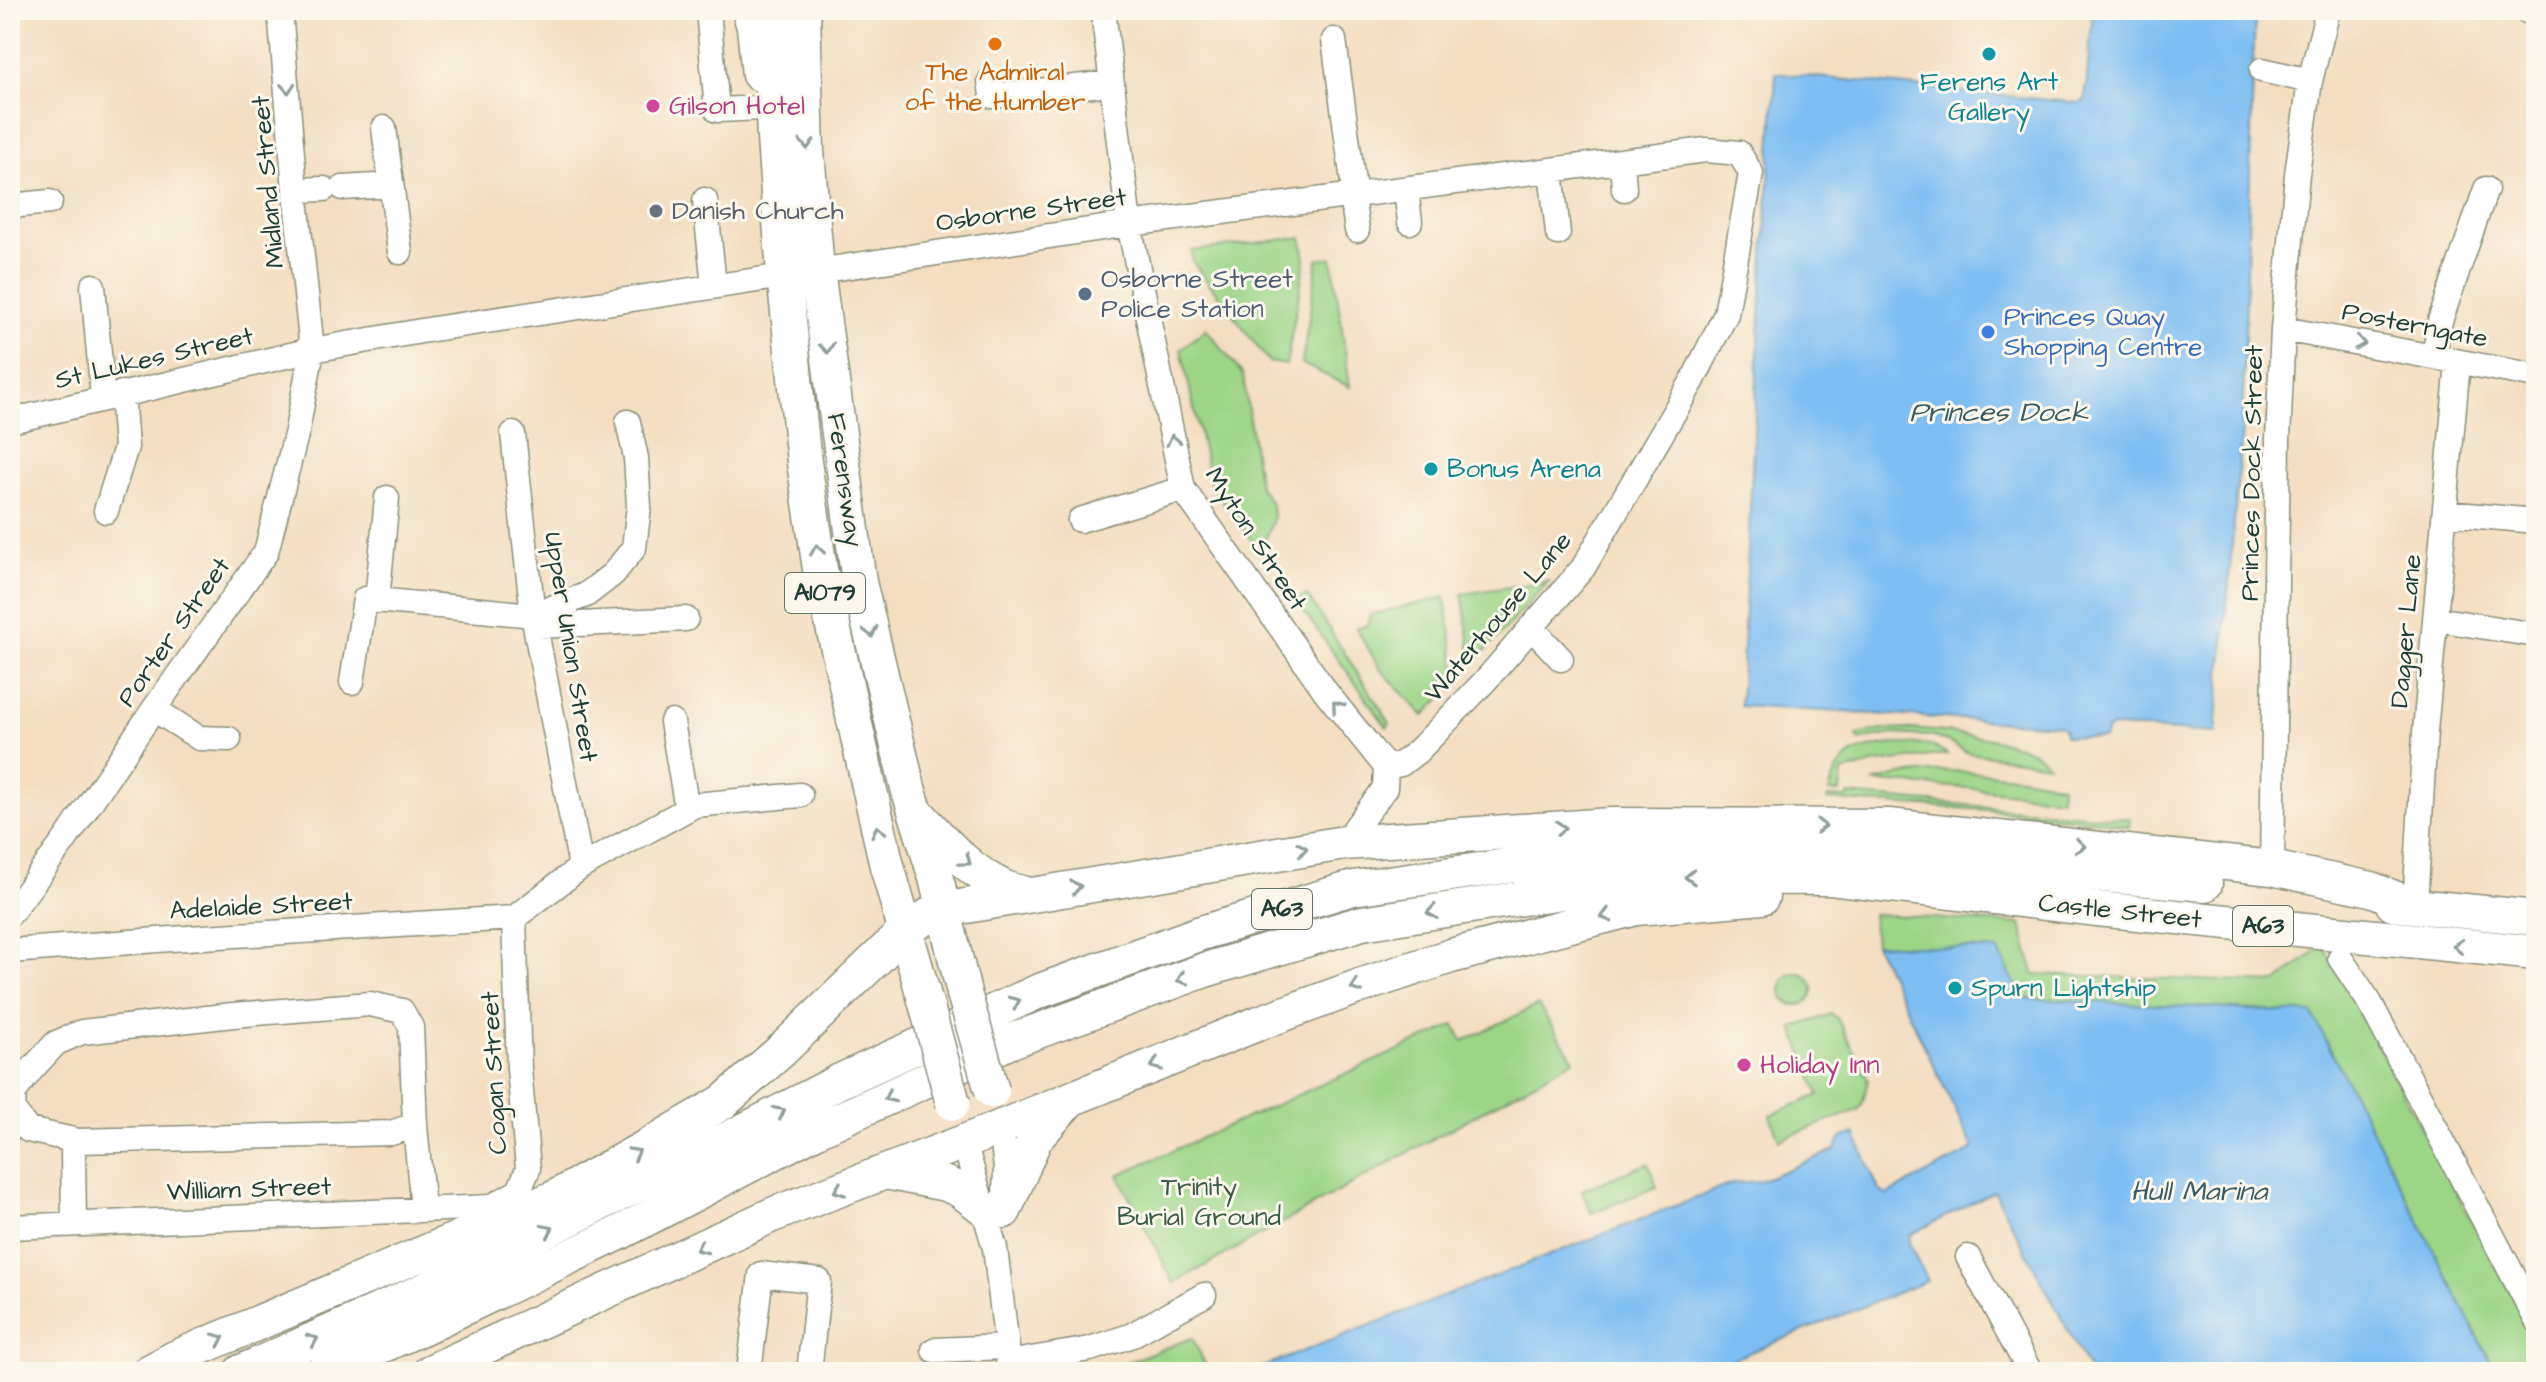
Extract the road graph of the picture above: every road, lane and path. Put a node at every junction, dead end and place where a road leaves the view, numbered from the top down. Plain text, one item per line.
1 (280, 10) edge
2 (708, 10) edge
3 (747, 10) edge
4 (769, 10) edge
5 (803, 10) edge
6 (1103, 10) edge
7 (2524, 10) edge
8 (2328, 12) edge
9 (2536, 14) edge
10 (1334, 40) dead end
11 (2262, 70) dead end
12 (990, 81) dead end
13 (2310, 81) junction
14 (1111, 83) junction
15 (770, 124) junction
16 (384, 128) dead end
17 (1622, 162) junction
18 (1551, 171) junction
19 (1751, 173) joint
20 (391, 185) junction
21 (1624, 189) dead end
22 (2486, 189) dead end
23 (295, 190) junction
24 (1406, 190) junction
25 (1353, 197) junction
26 (705, 200) dead end
27 (50, 202) dead end
28 (10, 206) edge
29 (1410, 222) dead end
30 (1129, 224) junction
31 (1357, 230) dead end
32 (1558, 233) dead end
33 (400, 252) dead end
34 (800, 272) junction
35 (714, 285) junction
36 (93, 286) dead end
37 (2283, 329) junction
38 (312, 350) junction
39 (2434, 356) junction
40 (2458, 362) junction
41 (2536, 376) edge
42 (112, 396) junction
43 (10, 421) edge
44 (628, 422) dead end
45 (513, 434) dead end
46 (1183, 489) junction
47 (387, 498) dead end
48 (106, 511) dead end
49 (2445, 513) junction
50 (1080, 520) dead end
51 (2536, 521) edge
52 (377, 600) junction
53 (686, 619) dead end
54 (2436, 619) junction
55 (535, 620) junction
56 (1531, 627) junction
57 (2536, 635) edge
58 (1561, 659) dead end
59 (352, 682) dead end
60 (154, 709) junction
61 (672, 722) dead end
62 (229, 739) dead end
63 (1386, 767) junction
64 (800, 795) dead end
65 (687, 809) junction
66 (914, 810) junction
67 (1344, 843) junction
68 (581, 867) junction
69 (2272, 868) junction
70 (937, 883) junction
71 (1030, 895) junction
72 (1991, 897) junction
73 (2415, 906) junction
74 (10, 914) edge
75 (514, 918) junction
76 (902, 918) junction
77 (2536, 918) edge
78 (10, 951) edge
79 (2536, 953) edge
80 (2340, 958) dead end
81 (918, 973) junction
82 (962, 985) junction
83 (837, 996) junction
84 (1072, 1098) junction
85 (415, 1125) junction
86 (1001, 1126) junction
87 (78, 1141) junction
88 (964, 1142) junction
89 (886, 1172) junction
90 (491, 1207) joint
91 (434, 1210) junction
92 (995, 1210) junction
93 (74, 1224) junction
94 (10, 1227) edge
95 (1968, 1257) dead end
96 (1204, 1295) dead end
97 (2535, 1315) edge
98 (934, 1350) dead end
99 (1008, 1360) edge
100 (149, 1372) edge
101 (241, 1372) edge
102 (323, 1372) edge
103 (430, 1372) edge
104 (749, 1372) edge
105 (809, 1372) edge
106 (2030, 1372) edge

1 -> 23 street, Midland Street
2 - 15 street
3 - 15 main road
4 - 15 highway, Ferensway / A1079
5 -> 34 highway, Ferensway / A1079
6 - 14 street, Myton Street
7 - 9 street
8 - 13 street, Princes Dock Street
10 - 25 street
11 - 13 street
12 - 14 street
13 - 37 street, Princes Dock Street
14 - 30 street, Myton Street
15 - 34 highway, Ferensway / A1079
16 - 20 street
17 - 18 street, Osborne Street
17 - 19 street, Osborne Street
17 - 21 street
18 - 24 street, Osborne Street
18 - 32 street
19 - 56 street, Waterhouse Lane
20 - 23 street
20 - 33 street
22 - 39 street
23 - 38 street, Midland Street
24 - 25 street, Osborne Street
24 - 29 street
25 - 30 street, Osborne Street
25 - 31 street
26 - 35 street
27 - 28 street
30 - 34 street, Osborne Street
46 -> 30 street, Myton Street
34 - 35 street, Osborne Street
34 -> 66 highway, Ferensway / A1079
76 -> 34 highway, Ferensway / A1079
35 - 38 street, Osborne Street
36 - 42 street
37 -> 39 street, Posterngate
37 - 69 street, Princes Dock Street
38 - 42 street, St Lukes Street
38 - 60 street, Porter Street
39 - 40 street, Posterngate
40 - 41 street, Posterngate
40 - 49 street, Dagger Lane
42 - 43 street, St Lukes Street
42 - 48 street
44 - 55 street
45 - 55 street, Upper Union Street
46 - 50 street
63 -> 46 street, Myton Street
47 - 52 street
49 - 51 street
49 - 54 street, Dagger Lane
52 - 55 street
52 - 59 street
53 - 55 street
54 - 57 street
54 - 73 street, Dagger Lane
55 - 68 street, Upper Union Street
56 - 58 street
56 - 63 street, Waterhouse Lane
60 - 62 street
60 - 74 street, Porter Street
61 - 65 street
63 - 67 street
64 - 65 street
65 - 68 street
66 - 70 highway, Ferensway / A1079
66 -> 71 highway
67 -> 69 highway, A63
71 -> 67 highway, A63
68 - 75 street
69 - 73 highway, A63
70 - 71 highway
70 - 76 highway
70 - 82 highway, Ferensway / A1079
79 -> 72 highway, Castle Street / A63
72 -> 84 highway
72 -> 102 highway, A63
73 - 77 highway, A63
101 -> 73 highway, A63
75 - 78 street, Adelaide Street
75 - 90 street, Cogan Street
76 - 81 highway, Ferensway / A1079
76 - 83 highway
80 - 97 street
81 - 82 highway
81 - 83 highway
81 - 88 highway, Ferensway / A1079, bridge
82 - 86 highway, Ferensway / A1079, bridge
100 -> 83 highway
84 - 86 highway
84 - 92 highway
85 - 87 street
85 - 87 street
85 - 91 street
86 - 88 highway
86 - 92 street
87 - 93 street
88 - 89 highway
88 - 92 street
89 - 92 highway
89 -> 103 highway
90 - 91 street, William Street
91 - 93 street, William Street
92 - 99 street
93 - 94 street, William Street
95 - 106 street
96 - 99 street
98 - 99 street
104 - 105 street

